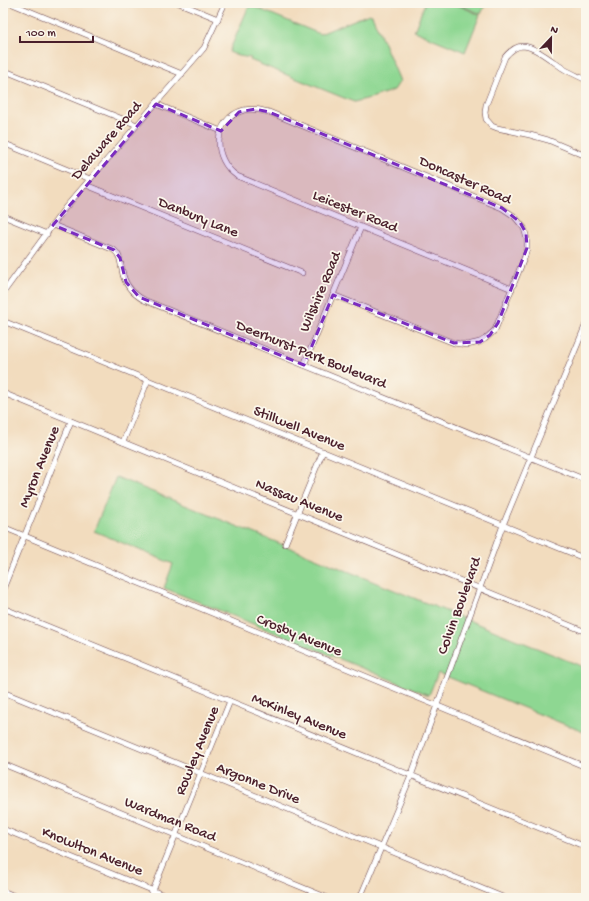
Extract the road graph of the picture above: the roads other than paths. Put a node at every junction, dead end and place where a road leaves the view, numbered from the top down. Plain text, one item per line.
1 (10, 3) edge
2 (179, 3) edge
3 (225, 3) edge
4 (218, 19) junction
5 (3, 70) edge
6 (182, 74) junction
7 (586, 80) edge
8 (156, 104) junction
9 (137, 125) junction
10 (221, 131) junction
11 (3, 144) edge
12 (586, 156) edge
13 (90, 179) junction
14 (86, 184) junction
15 (3, 216) edge
16 (53, 225) junction
17 (361, 227) junction
18 (46, 234) junction
19 (302, 273) dead end
20 (5, 286) edge
21 (512, 289) junction
22 (3, 293) edge
23 (333, 294) junction
24 (3, 321) edge
25 (586, 324) edge
26 (304, 365) junction
27 (148, 380) junction
28 (3, 393) edge
29 (71, 421) junction
30 (123, 442) junction
31 (323, 451) junction
32 (531, 458) junction
33 (586, 480) edge
34 (298, 514) junction
35 (503, 525) junction
36 (3, 528) edge
37 (24, 536) junction
38 (285, 544) dead end
39 (586, 559) edge
40 (480, 588) junction
41 (3, 589) edge
42 (3, 608) edge
43 (586, 632) edge
44 (3, 692) edge
45 (230, 701) junction
46 (437, 706) junction
47 (3, 764) edge
48 (586, 767) edge
49 (202, 774) junction
50 (411, 776) junction
51 (3, 829) edge
52 (176, 836) junction
53 (586, 847) edge
54 (381, 848) junction
55 (153, 891) junction
56 (3, 892) edge
57 (19, 898) edge
58 (150, 898) edge
59 (171, 898) edge
60 (328, 898) edge
61 (360, 898) edge
62 (505, 898) edge

1 - 6 street
2 - 4 street
3 - 4 street, Delaware Road
4 - 6 street, Delaware Road
5 - 9 street
6 - 8 street, Delaware Road
7 - 12 street
8 - 9 street, Delaware Road
8 - 10 street
9 - 13 street, Delaware Road
10 - 17 street, Leicester Road
10 - 21 street, Doncaster Road
11 - 13 street
13 - 14 street, Delaware Road
14 - 16 street, Delaware Road
14 - 19 street, Danbury Lane
15 - 18 street
16 - 18 street, Delaware Road
16 - 26 street, Deerhurst Park Boulevard
17 - 21 street, Leicester Road
17 - 23 street, Wilshire Road
18 - 20 street, Delaware Road
20 - 22 street, Delaware Road
21 - 23 street, Doncaster Road
23 - 26 street, Wilshire Road
24 - 27 street, Stillwell Avenue
25 - 32 street, Colvin Boulevard
26 - 32 street, Deerhurst Park Boulevard
27 - 30 street
27 - 31 street, Stillwell Avenue
28 - 29 street, Nassau Avenue
29 - 30 street, Nassau Avenue
29 - 37 street, Myron Avenue
30 - 34 street, Nassau Avenue
31 - 34 street
31 - 35 street, Stillwell Avenue
32 - 33 street, Deerhurst Park Boulevard
32 - 35 street, Colvin Boulevard
34 - 38 street
34 - 40 street, Nassau Avenue
35 - 39 street, Stillwell Avenue
35 - 40 street, Colvin Boulevard
36 - 37 street, Crosby Avenue
37 - 41 street, Myron Avenue
37 - 46 street, Crosby Avenue
40 - 43 street, Nassau Avenue
40 - 46 street, Colvin Boulevard
42 - 45 street, McKinley Avenue
44 - 49 street, Argonne Drive
45 - 49 street, Rowley Avenue
45 - 50 street, McKinley Avenue
46 - 48 street, Crosby Avenue
46 - 50 street, Colvin Boulevard
47 - 52 street, Wardman Road
49 - 52 street, Rowley Avenue
49 - 54 street, Argonne Drive
50 - 53 street, McKinley Avenue
50 - 54 street, Colvin Boulevard
51 - 55 street, Knowlton Avenue
52 - 55 street, Rowley Avenue
52 - 60 street, Wardman Road
54 - 61 street, Colvin Boulevard
54 - 62 street, Argonne Drive
55 - 58 street, Rowley Avenue
55 - 59 street, Knowlton Avenue
56 - 57 street

